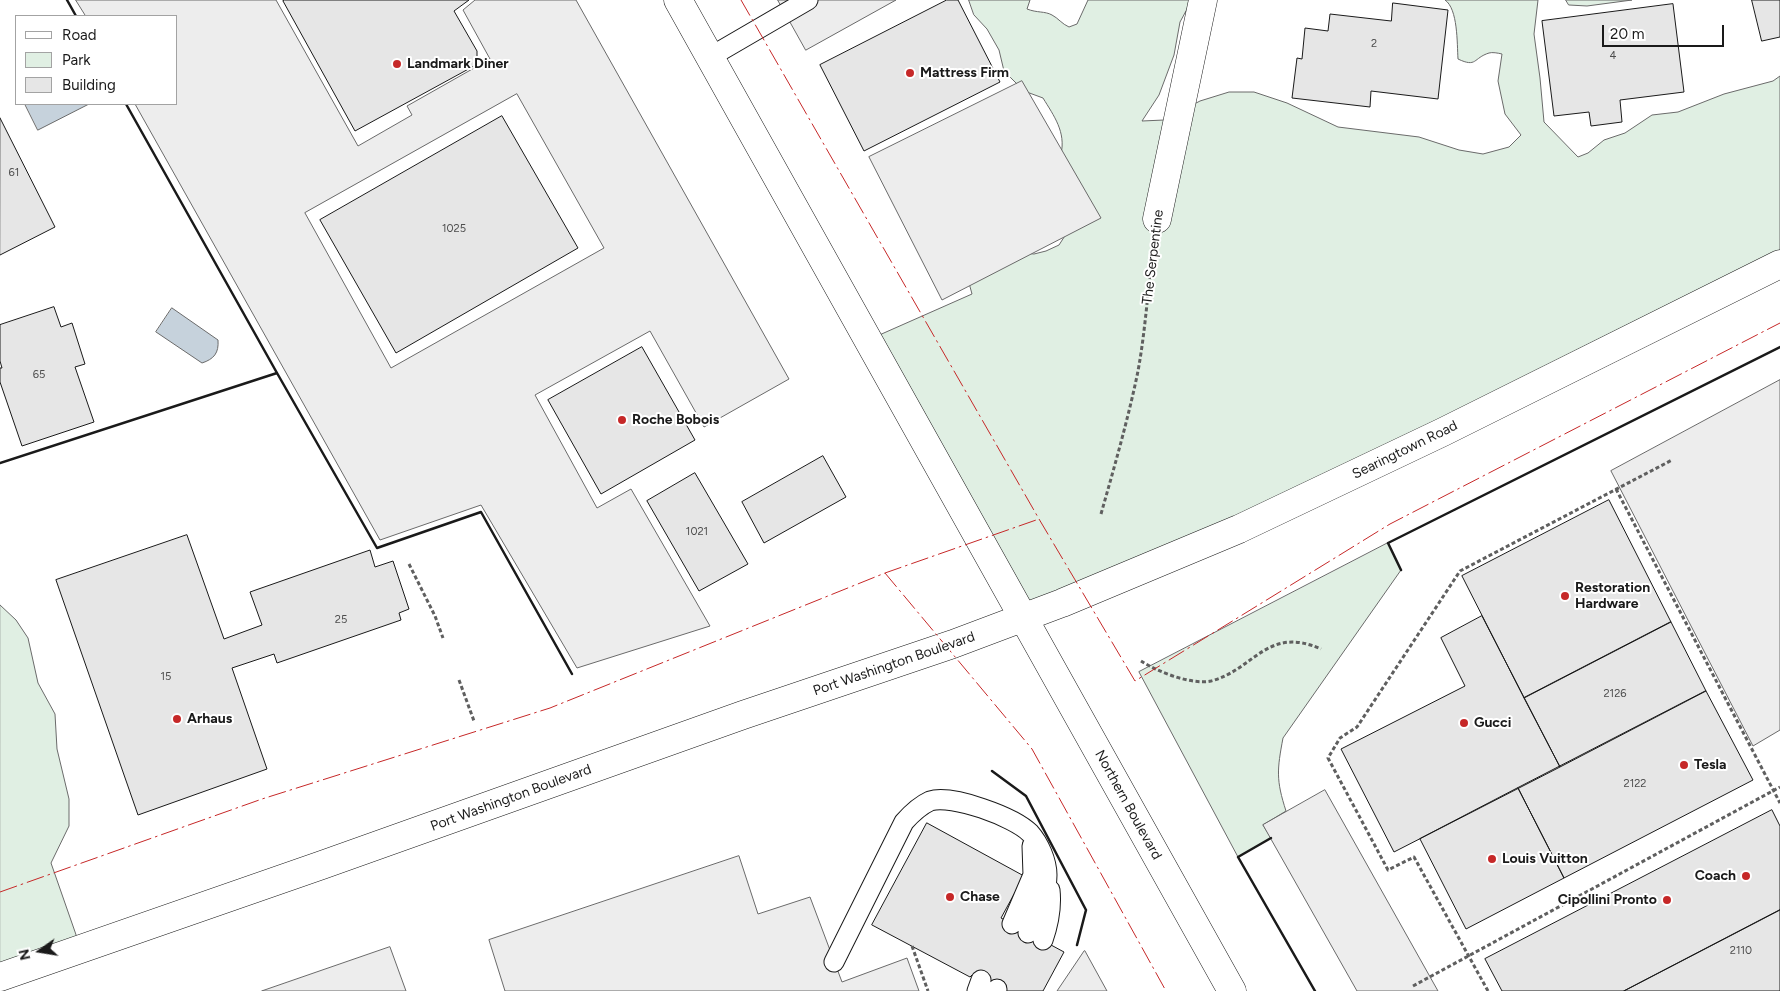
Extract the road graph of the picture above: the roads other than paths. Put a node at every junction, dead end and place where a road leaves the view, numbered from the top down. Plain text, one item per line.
1 (678, 0) edge
2 (1203, 0) edge
3 (804, 1) edge
4 (710, 57) junction
5 (1157, 219) road end
6 (1780, 264) edge
7 (1023, 618) junction
8 (1029, 832) junction
9 (834, 962) dead end
10 (0, 977) edge
11 (1232, 991) edge

1 - 4 main road, Northern Boulevard
2 - 5 main road, The Serpentine
3 - 4 lane
4 - 7 main road, Northern Boulevard
6 - 7 main road, Searingtown Road
7 - 10 main road, Port Washington Boulevard
7 - 11 main road, Northern Boulevard
8 - 8 lane
8 - 9 lane

